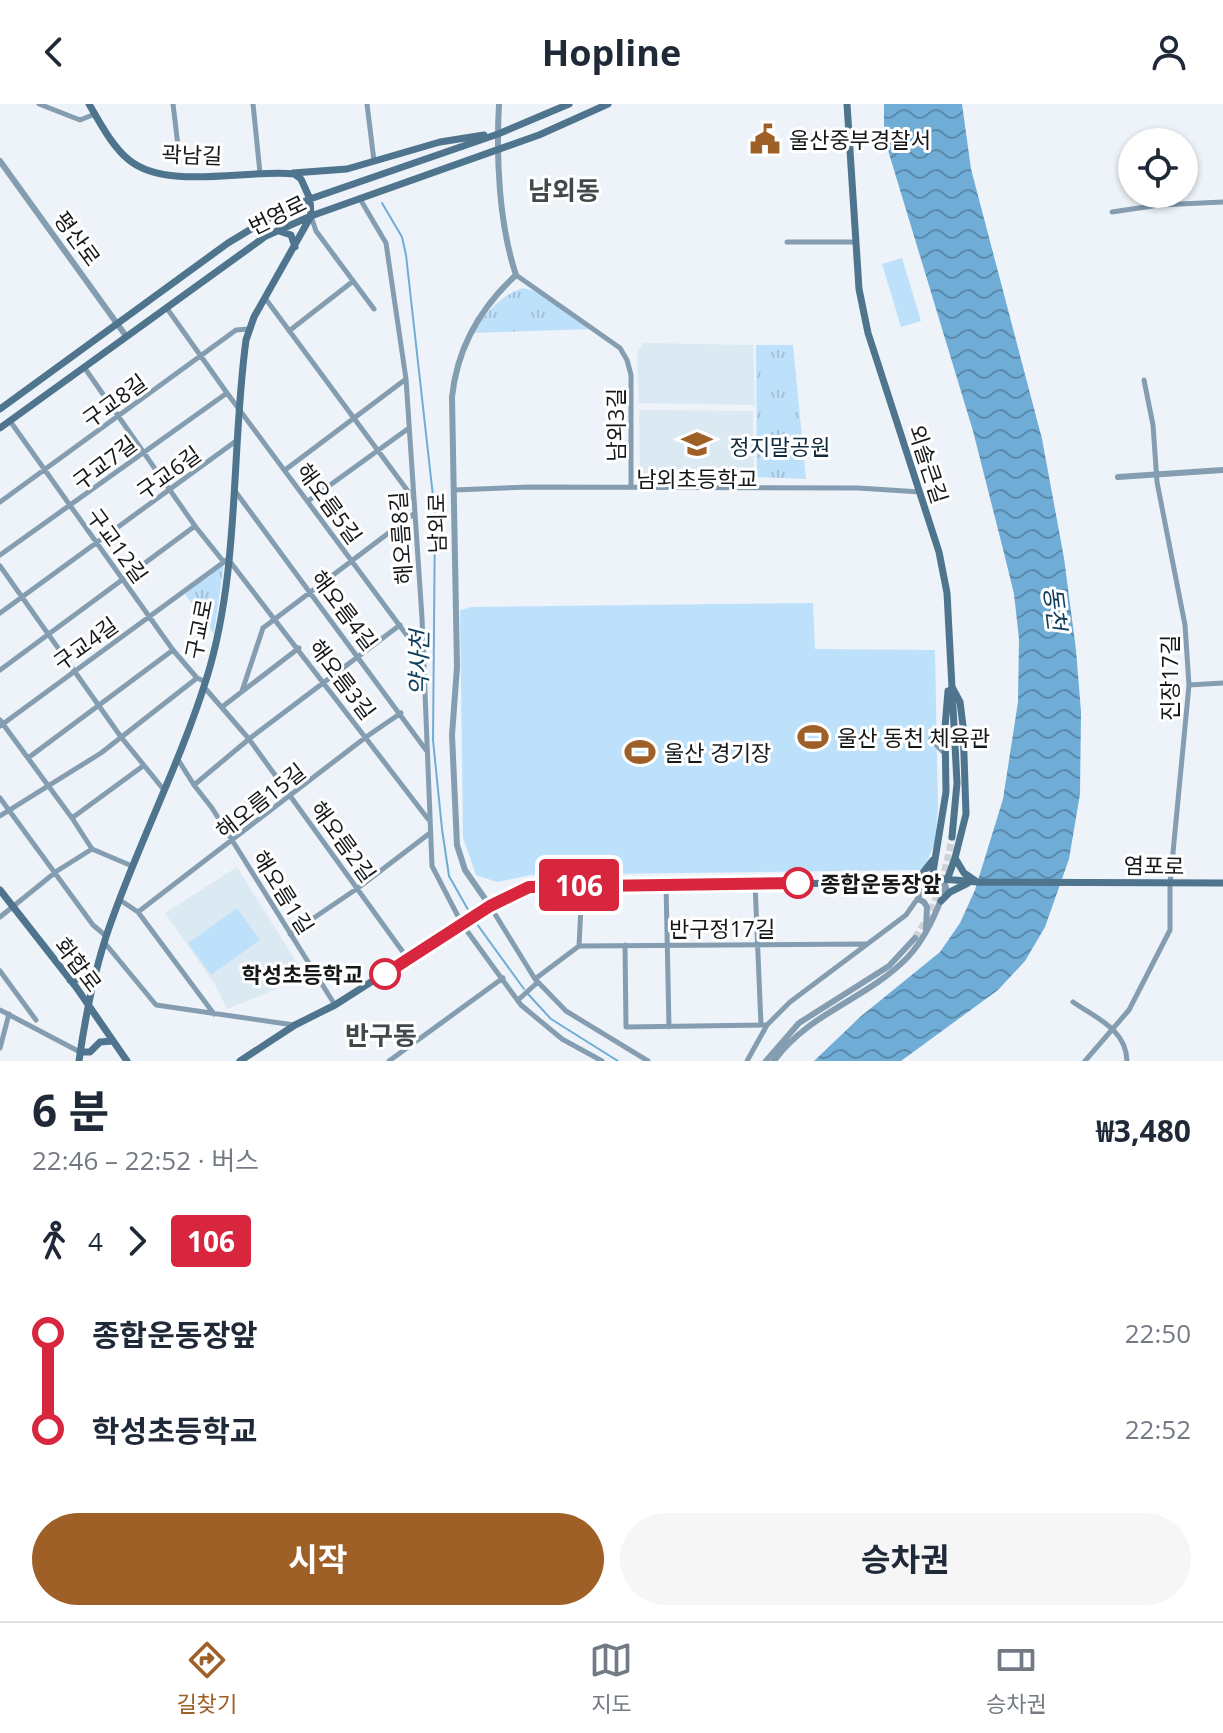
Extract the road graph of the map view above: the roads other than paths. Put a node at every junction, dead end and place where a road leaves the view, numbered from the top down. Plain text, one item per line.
1 (39, 104) edge
2 (89, 104) edge
3 (173, 104) edge
4 (253, 104) edge
5 (367, 104) edge
6 (499, 104) edge
7 (569, 104) edge
8 (608, 104) edge
9 (849, 107) edge
10 (95, 114) junction
11 (498, 134) junction
12 (178, 146) dead end
13 (498, 151) junction
14 (0, 161) edge
15 (374, 161) junction
16 (9, 173) junction
17 (260, 173) junction
18 (289, 173) junction
19 (0, 179) edge
20 (310, 199) junction
21 (360, 199) junction
22 (1223, 202) edge
23 (1112, 212) dead end
24 (311, 216) junction
25 (277, 230) junction
26 (787, 242) dead end
27 (855, 242) junction
28 (295, 247) junction
29 (516, 275) junction
30 (352, 282) junction
31 (265, 298) junction
32 (166, 307) junction
33 (374, 309) dead end
34 (117, 323) junction
35 (249, 329) junction
36 (289, 331) junction
37 (126, 336) junction
38 (201, 357) junction
39 (84, 367) junction
40 (406, 379) junction
41 (1144, 380) dead end
42 (227, 393) junction
43 (0, 409) edge
44 (239, 410) junction
45 (118, 417) junction
46 (355, 419) junction
47 (10, 421) junction
48 (0, 428) edge
49 (409, 428) junction
50 (237, 441) junction
51 (377, 450) junction
52 (144, 452) junction
53 (44, 470) junction
54 (285, 470) junction
55 (1223, 470) edge
56 (1156, 473) junction
57 (1118, 477) dead end
58 (631, 487) junction
59 (172, 490) junction
60 (234, 490) junction
61 (454, 490) junction
62 (920, 492) junction
63 (414, 499) junction
64 (308, 501) junction
65 (0, 502) edge
66 (70, 507) junction
67 (415, 513) junction
68 (195, 526) junction
69 (97, 544) junction
70 (0, 555) edge
71 (226, 560) junction
72 (352, 561) junction
73 (0, 566) edge
74 (124, 580) junction
75 (311, 593) junction
76 (22, 597) junction
77 (0, 613) edge
78 (149, 617) junction
79 (276, 619) junction
80 (400, 625) junction
81 (48, 634) junction
82 (299, 648) junction
83 (173, 650) junction
84 (423, 653) junction
85 (358, 655) junction
86 (0, 670) edge
87 (74, 670) junction
88 (950, 681) junction
89 (202, 682) junction
90 (325, 682) junction
91 (1223, 683) edge
92 (1189, 685) junction
93 (242, 691) junction
94 (99, 704) junction
95 (222, 707) junction
96 (401, 713) junction
97 (1, 723) edge
98 (945, 727) junction
99 (121, 737) junction
100 (366, 737) junction
101 (249, 739) junction
102 (427, 751) junction
103 (946, 756) junction
104 (177, 757) junction
105 (28, 758) junction
106 (143, 766) junction
107 (194, 785) junction
108 (49, 786) junction
109 (164, 790) junction
110 (291, 796) junction
111 (0, 798) edge
112 (9, 810) junction
113 (0, 816) edge
114 (72, 818) junction
115 (430, 821) junction
116 (430, 833) junction
117 (952, 837) tunnel mouth
118 (233, 841) junction
119 (92, 849) junction
120 (944, 852) junction
121 (132, 866) junction
122 (54, 873) junction
123 (932, 878) junction
124 (918, 879) junction
125 (947, 880) junction
126 (974, 882) junction
127 (755, 883) junction
128 (1223, 883) edge
129 (666, 884) junction
130 (1170, 884) junction
131 (583, 885) junction
132 (358, 888) junction
133 (0, 890) edge
134 (918, 899) junction
135 (119, 900) junction
136 (941, 901) junction
137 (490, 906) junction
138 (13, 907) junction
139 (138, 912) junction
140 (0, 917) edge
141 (462, 924) junction
142 (926, 932) junction
143 (290, 934) junction
144 (915, 938) tunnel mouth
145 (105, 939) junction
146 (756, 944) junction
147 (865, 944) junction
148 (625, 945) junction
149 (668, 945) junction
150 (579, 946) junction
151 (408, 959) junction
152 (0, 971) edge
153 (95, 977) junction
154 (503, 978) junction
155 (70, 980) junction
156 (536, 981) junction
157 (518, 1000) junction
158 (1073, 1002) dead end
159 (335, 1005) junction
160 (88, 1007) junction
161 (3, 1013) edge
162 (214, 1014) junction
163 (36, 1020) dead end
164 (295, 1025) junction
165 (764, 1025) junction
166 (669, 1027) junction
167 (1113, 1030) junction
168 (113, 1041) junction
169 (0, 1048) edge
170 (80, 1052) junction
171 (79, 1061) edge
172 (127, 1061) edge
173 (240, 1061) edge
174 (389, 1061) edge
175 (602, 1061) edge
176 (648, 1061) edge
177 (747, 1061) edge
178 (766, 1061) edge
179 (774, 1061) edge
180 (1085, 1061) edge
181 (1127, 1061) edge

1 - 10 street
2 - 10 main road, 곽남길
3 - 12 street
4 - 17 street
5 - 15 street
6 - 11 street
7 - 11 main road, 번영로
8 - 13 main road, 번영로
9 - 27 main road, 외솔큰길
10 - 17 main road, 곽남길
11 - 13 street
11 - 15 main road, 곽남길
11 - 20 main road, 번영로
13 - 21 main road, 번영로
13 - 29 street
14 - 16 street, 평산로
15 - 18 main road, 곽남길
16 - 19 street
16 - 34 street, 평산로
17 - 18 main road, 곽남길
18 - 20 main road
20 - 24 main road
20 - 34 main road, 번영로
21 - 24 main road, 번영로
21 - 40 street, 해오름8길
22 - 23 street
24 - 25 main road, 번영로
24 - 28 main road, 구교로
24 - 30 street
25 - 28 main road
25 - 32 main road, 번영로
26 - 27 street
27 - 62 main road, 외솔큰길
28 - 31 main road, 구교로
29 - 58 street, 남외3길
29 - 61 street, 남외로
30 - 33 street
30 - 36 street
31 - 35 main road, 구교로
31 - 36 street
32 - 37 main road, 번영로
32 - 38 street, 해오름5길
34 - 37 street, 평산로
34 - 43 main road, 번영로
35 - 38 street, 구교8길
35 - 44 main road, 구교로
36 - 46 street
37 - 39 main road, 번영로
38 - 42 street, 해오름5길
38 - 45 street, 구교8길
39 - 45 street, 해오름3길
39 - 47 main road, 번영로
40 - 46 street
40 - 49 street, 해오름8길
41 - 56 street, 진장17길
42 - 44 street, 해오름5길
42 - 52 street, 구교7길
44 - 50 main road, 구교로
44 - 54 street, 해오름5길
45 - 52 street, 해오름3길
45 - 53 street, 구교8길
46 - 51 street
46 - 54 street
47 - 48 main road, 번영로
47 - 53 street, 구교12길
49 - 51 street
49 - 63 street, 해오름8길
50 - 59 street, 구교6길
50 - 60 main road, 구교로
51 - 63 street
51 - 64 street
52 - 59 street, 해오름3길
52 - 66 street, 구교7길
53 - 65 street, 구교8길
53 - 66 street, 구교12길
54 - 64 street, 해오름5길
55 - 56 street
56 - 57 street
56 - 92 street, 진장17길
58 - 61 street
58 - 62 street, 남외3길
59 - 68 street, 해오름3길
59 - 69 street, 구교6길
60 - 71 main road, 구교로
60 - 75 street, 해오름4길
61 - 137 street, 남외로
62 - 88 main road, 외솔큰길
63 - 67 street, 해오름8길
64 - 72 street, 해오름5길
66 - 69 street, 구교12길
66 - 70 street, 구교7길
67 - 72 street
67 - 84 street, 해오름8길
68 - 71 street, 해오름3길
68 - 74 street
69 - 74 street, 구교12길
69 - 76 street, 구교6길
71 - 78 street, 구교4길
71 - 79 street, 해오름3길
71 - 89 main road, 구교로
72 - 75 street
72 - 80 street, 해오름5길
73 - 76 street
74 - 78 street, 구교12길
74 - 81 street
75 - 79 street
75 - 85 street, 해오름4길
76 - 77 street, 구교6길
76 - 81 street
78 - 83 street, 구교12길
78 - 87 street, 구교4길
79 - 82 street, 해오름3길
79 - 93 street
80 - 84 street, 해오름5길
80 - 85 street
81 - 86 street
81 - 87 street
82 - 90 street, 해오름3길
82 - 93 street
83 - 89 street, 구교12길
83 - 94 street
84 - 102 street, 해오름8길
85 - 90 street
85 - 96 street, 해오름4길
87 - 94 street
87 - 97 street, 구교4길
88 - 98 main road
88 - 117 main road, 외솔큰길
88 - 120 main road
89 - 95 street, 해오름2길
89 - 99 street
89 - 104 main road, 구교로
90 - 100 street, 해오름3길
90 - 101 street
91 - 92 street
92 - 130 street, 진장17길
93 - 95 street
94 - 99 street
94 - 105 street
95 - 101 street, 해오름2길
96 - 100 street, 해오름15길
96 - 102 street, 해오름4길
97 - 105 street
98 - 103 main road
98 - 103 street
99 - 106 street
99 - 108 street
100 - 110 street, 해오름15길
100 - 115 street, 해오름3길
101 - 107 street
101 - 110 street, 해오름2길
102 - 115 street, 해오름8길
103 - 120 main road
104 - 107 street, 해오름1길
104 - 109 main road, 구교로
105 - 108 street
106 - 109 street
106 - 114 street
107 - 118 street, 해오름1길
108 - 112 street
108 - 114 street
109 - 121 main road, 구교로
110 - 118 street, 해오름15길
110 - 132 street, 해오름2길
111 - 112 street
112 - 113 street
112 - 122 street
114 - 119 street
115 - 116 street, 해오름8길
116 - 132 street
116 - 141 street, 해오름8길
118 - 139 street, 해오름15길
118 - 143 street, 해오름1길
119 - 121 street
119 - 122 street
120 - 123 main road
120 - 124 main road
120 - 125 main road
120 - 126 main road
121 - 135 main road, 구교로
122 - 138 street
122 - 145 street
123 - 124 main road
123 - 125 main road
123 - 134 street
123 - 136 street
124 - 127 main road
125 - 126 main road
126 - 130 main road, 염포로
126 - 136 main road
127 - 129 main road
127 - 146 street
128 - 130 main road, 염포로
129 - 131 main road
129 - 149 street
130 - 167 street, 진장17길
131 - 137 main road
131 - 150 street
132 - 143 street
132 - 151 street, 해오름2길
133 - 138 main road, 화합로
134 - 142 street
134 - 147 street
135 - 139 street
135 - 145 main road, 구교로
136 - 142 street
137 - 141 main road
137 - 156 street
138 - 140 street
138 - 155 main road, 화합로
139 - 162 street
141 - 151 main road
141 - 154 street, 해오름8길
142 - 179 street
143 - 159 street, 해오름1길
144 - 178 street
145 - 153 main road, 구교로
145 - 162 street
146 - 147 street, 반구정17길
146 - 149 street, 반구정17길
146 - 165 street
147 - 165 street
148 - 149 street, 반구정17길
148 - 150 street, 반구정17길
148 - 166 street
149 - 166 street
150 - 156 street
151 - 159 main road
152 - 163 street
153 - 155 main road
153 - 160 main road, 구교로
154 - 157 street, 해오름8길
154 - 174 street
155 - 160 main road, 화합로
156 - 157 street
156 - 176 street
157 - 175 street, 해오름8길
158 - 167 street
159 - 164 main road
160 - 168 main road, 화합로
160 - 170 main road, 구교로
161 - 169 street
161 - 170 street
162 - 164 street
164 - 173 main road
165 - 166 street
165 - 177 street
167 - 180 street, 진장17길
167 - 181 street
168 - 170 main road
168 - 172 main road, 화합로
170 - 171 main road, 구교로

